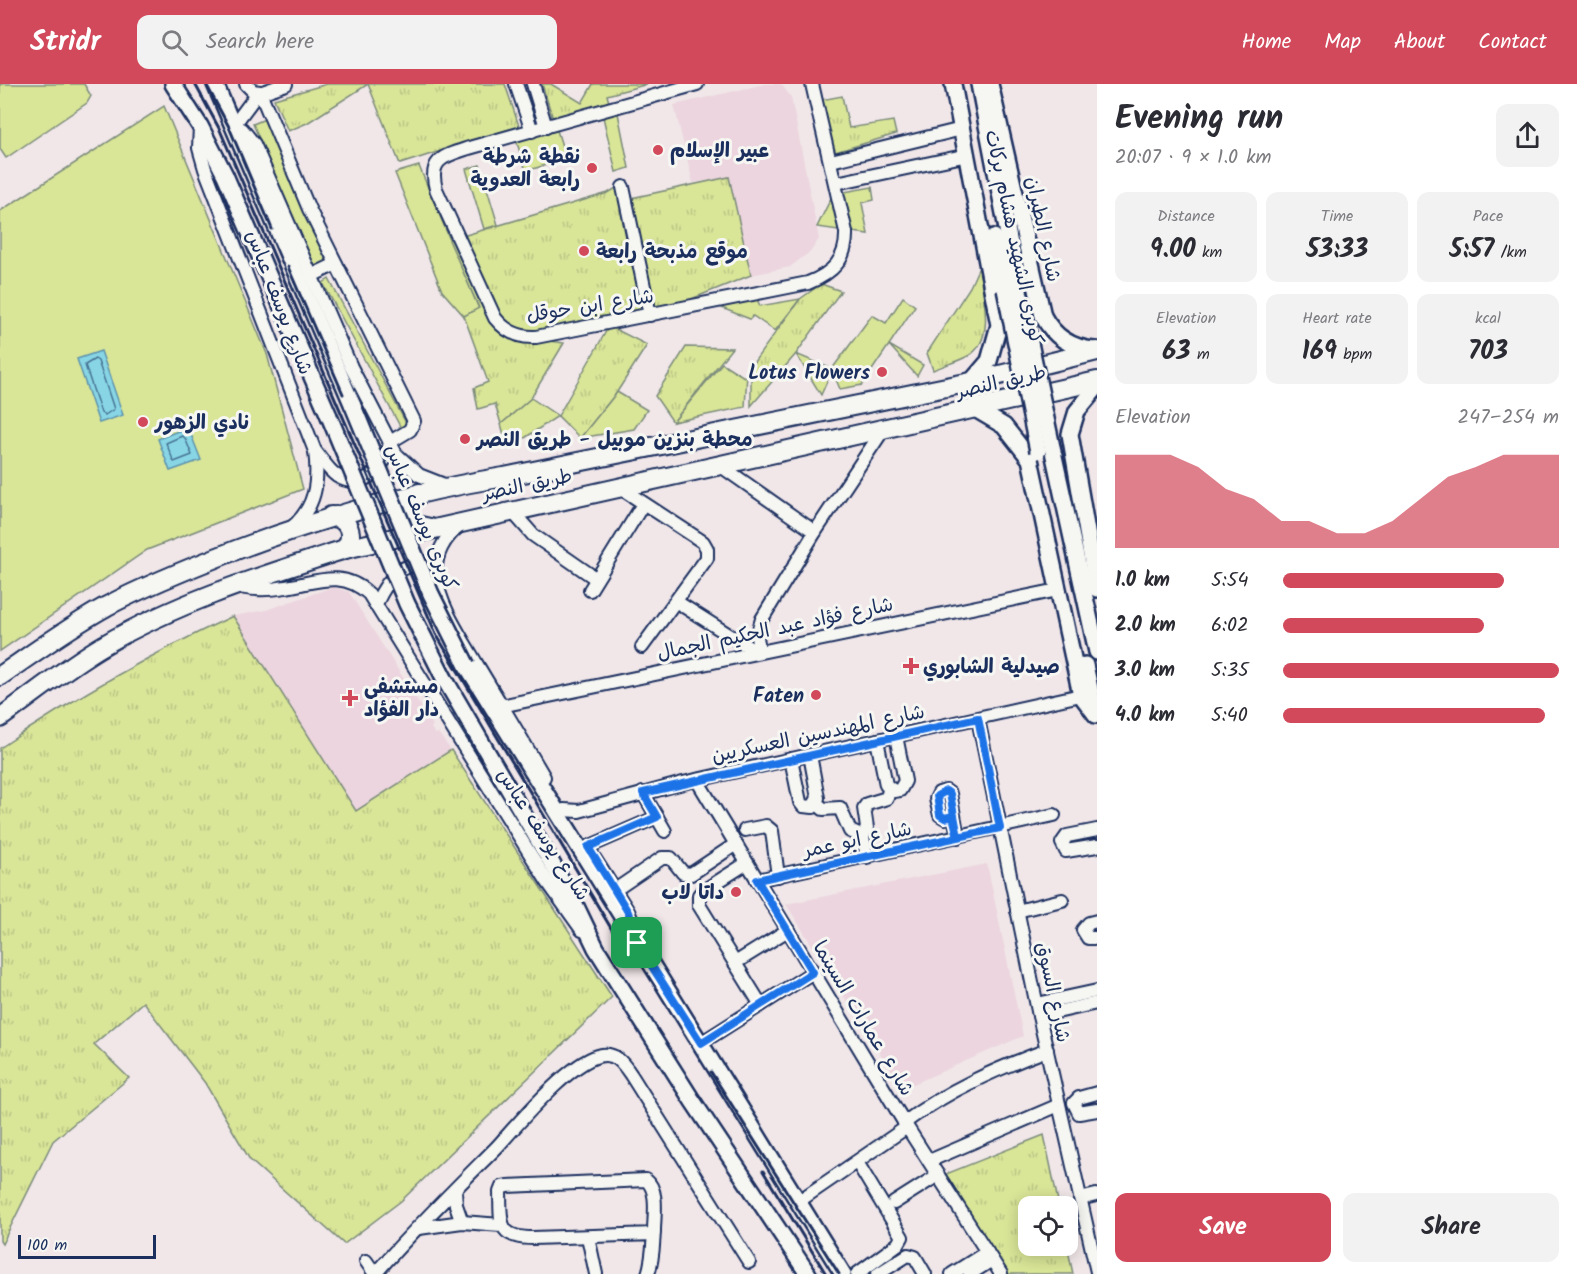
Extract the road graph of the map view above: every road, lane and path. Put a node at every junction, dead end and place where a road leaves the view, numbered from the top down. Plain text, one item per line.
1 (173, 84) edge
2 (215, 84) edge
3 (246, 84) edge
4 (286, 84) edge
5 (516, 84) edge
6 (533, 84) edge
7 (697, 84) edge
8 (812, 84) edge
9 (952, 84) edge
10 (962, 84) edge
11 (979, 84) edge
12 (990, 84) edge
13 (260, 92) junction
14 (234, 125) junction
15 (200, 126) junction
16 (546, 127) junction
17 (962, 129) junction
18 (532, 131) junction
19 (968, 155) junction
20 (831, 161) junction
21 (836, 183) junction
22 (623, 188) dead end
23 (336, 264) junction
24 (311, 276) junction
25 (1012, 287) junction
26 (650, 315) junction
27 (1043, 316) junction
28 (999, 325) junction
29 (1097, 351) edge
30 (1067, 358) junction
31 (995, 375) junction
32 (971, 382) junction
33 (1091, 385) edge
34 (999, 404) junction
35 (977, 410) junction
36 (883, 430) junction
37 (1071, 440) junction
38 (390, 442) junction
39 (315, 451) junction
40 (1040, 452) junction
41 (721, 466) junction
42 (448, 486) junction
43 (619, 487) junction
44 (419, 493) junction
45 (643, 504) junction
46 (511, 510) junction
47 (331, 516) junction
48 (478, 518) junction
49 (430, 528) junction
50 (284, 532) junction
51 (815, 532) junction
52 (345, 549) junction
53 (436, 568) junction
54 (595, 578) junction
55 (232, 585) junction
56 (1097, 589) edge
57 (590, 590) dead end
58 (1058, 590) junction
59 (677, 602) junction
60 (376, 604) junction
61 (642, 647) dead end
62 (757, 652) junction
63 (1097, 652) edge
64 (0, 676) edge
65 (1081, 695) junction
66 (501, 706) junction
67 (0, 718) edge
68 (978, 718) junction
69 (1096, 718) edge
70 (896, 736) junction
71 (877, 741) junction
72 (810, 755) junction
73 (791, 759) junction
74 (697, 780) junction
75 (889, 790) junction
76 (643, 793) junction
77 (817, 803) junction
78 (564, 810) junction
79 (1054, 815) dead end
80 (953, 816) dead end
81 (657, 817) junction
82 (1000, 828) junction
83 (745, 830) dead end
84 (1097, 830) edge
85 (665, 831) dead end
86 (863, 837) junction
87 (958, 837) junction
88 (736, 844) junction
89 (1097, 846) edge
90 (588, 847) junction
91 (867, 857) junction
92 (747, 862) junction
93 (778, 876) junction
94 (757, 880) junction
95 (615, 890) junction
96 (1062, 900) dead end
97 (1017, 911) junction
98 (1097, 921) edge
99 (788, 930) junction
100 (1097, 938) edge
101 (637, 943) junction
102 (596, 948) junction
103 (735, 963) junction
104 (813, 972) junction
105 (1097, 991) edge
106 (1097, 1003) edge
107 (761, 1005) junction
108 (1038, 1010) junction
109 (701, 1043) junction
110 (1047, 1050) junction
111 (1097, 1093) edge
112 (1074, 1107) junction
113 (1059, 1108) junction
114 (1097, 1110) edge
115 (906, 1125) junction
116 (929, 1161) junction
117 (857, 1162) junction
118 (938, 1175) junction
119 (455, 1190) junction
120 (1097, 1194) edge
121 (1080, 1199) junction
122 (799, 1202) junction
123 (894, 1203) dead end
124 (462, 1222) junction
125 (501, 1225) junction
126 (418, 1228) junction
127 (654, 1234) junction
128 (588, 1237) junction
129 (989, 1256) junction
130 (366, 1261) dead end
131 (749, 1263) dead end
132 (1097, 1272) edge
133 (375, 1274) edge
134 (596, 1274) edge
135 (648, 1274) edge
136 (808, 1274) edge
137 (843, 1274) edge
138 (857, 1274) edge
139 (878, 1274) edge
140 (925, 1274) edge
141 (952, 1274) edge
142 (970, 1274) edge
143 (1001, 1274) edge

1 - 15 main road, شارع يوسف عباس
2 - 14 main road, كوبرى يوسف عباس
3 - 13 street
4 - 13 street
5 - 18 street
6 - 16 street
7 - 16 street, شارع ابن حوقل
8 - 20 street, شارع ابن حوقل
9 - 17 main road
10 - 25 main road, كوبرى الشهيد هشام بركات
11 - 25 main road, كوبرى الشهيد هشام بركات
12 - 27 main road, شارع الطيران
13 - 14 street
13 - 23 street
14 - 24 street, شارع يوسف عباس
14 - 101 main road, كوبرى يوسف عباس, bridge
15 - 39 street, شارع يوسف عباس
15 - 102 main road, bridge
16 - 18 street, شارع ابن حوقل
17 - 19 main road
17 - 20 street
18 - 26 street, شارع ابن حوقل
19 - 21 street
19 - 28 main road
20 - 21 street, شارع ابن حوقل
21 - 26 street, شارع ابن حوقل
22 - 26 street
23 - 24 street
23 - 38 street
24 - 38 street, شارع يوسف عباس
25 - 40 main road, كوبرى الشهيد هشام بركات, bridge
27 - 28 main road
27 - 29 main road, شارع الطيران
28 - 32 main road
29 - 30 highway, طريق النصر
30 - 31 highway, طريق النصر
30 - 33 highway
31 - 32 highway, طريق النصر
31 - 34 highway
32 - 42 highway, طريق النصر
33 - 34 highway, طريق النصر
33 - 37 main road
34 - 35 highway, طريق النصر
35 - 36 highway, طريق النصر
35 - 40 main road
36 - 41 highway, طريق النصر
36 - 51 street
37 - 40 main road
37 - 56 main road
38 - 39 street
38 - 42 street, شارع يوسف عباس
39 - 50 street, شارع يوسف عباس
40 - 58 main road
40 - 63 main road, كوبرى الشهيد هشام بركات
40 - 69 main road, كوبرى الشهيد هشام بركات
41 - 43 highway, طريق النصر
41 - 51 street
42 - 44 highway, طريق النصر
43 - 45 street
43 - 46 highway, طريق النصر
44 - 47 highway, طريق النصر
44 - 49 highway
45 - 54 street
45 - 59 street
46 - 48 highway, طريق النصر
46 - 54 street
47 - 50 highway, طريق النصر
47 - 52 highway
48 - 49 highway, طريق النصر
48 - 53 street
49 - 52 highway, طريق النصر
50 - 64 highway, طريق النصر
51 - 62 street
52 - 55 highway, طريق النصر
53 - 60 street
53 - 66 street, شارع يوسف عباس
54 - 57 street
55 - 60 street, شارع يوسف عباس
55 - 67 highway, طريق النصر
58 - 62 street, شارع فؤاد عبد الحكيم الجمال
58 - 65 main road
59 - 61 street
59 - 62 street
60 - 102 street, شارع يوسف عباس
62 - 66 street, شارع فؤاد عبد الحكيم الجمال
65 - 68 street, شارع المهندسين العسكريين
65 - 69 main road
66 - 78 street, شارع يوسف عباس
68 - 70 street, شارع المهندسين العسكريين
68 - 82 street, شارع السوق
70 - 71 street, شارع المهندسين العسكريين
70 - 75 street
71 - 72 street, شارع المهندسين العسكريين
71 - 75 street
72 - 73 street, شارع المهندسين العسكريين
72 - 77 street
73 - 74 street, شارع المهندسين العسكريين
73 - 77 street
74 - 76 street, شارع المهندسين العسكريين
74 - 88 street, شارع عمارات السينما
75 - 86 street
76 - 78 street, شارع المهندسين العسكريين
76 - 81 street
77 - 86 street
78 - 90 street, شارع يوسف عباس
79 - 82 street, شارع ابو عمر
80 - 87 street
81 - 85 street
81 - 90 street
82 - 87 street, شارع ابو عمر
82 - 97 street, شارع السوق
83 - 93 street
84 - 89 street
86 - 91 street
87 - 91 street, شارع ابو عمر
88 - 92 street, شارع عمارات السينما
88 - 95 street
90 - 95 street, شارع يوسف عباس
91 - 93 street, شارع ابو عمر
92 - 94 street, شارع عمارات السينما
92 - 103 street
93 - 94 street, شارع ابو عمر
94 - 99 street, شارع عمارات السينما
95 - 101 street, شارع يوسف عباس
96 - 97 street
97 - 108 street, شارع السوق
98 - 100 street
99 - 103 street
99 - 104 street, شارع عمارات السينما
101 - 109 main road, شارع يوسف عباس
102 - 136 main road, شارع يوسف عباس
103 - 107 street
104 - 107 street
104 - 115 street, شارع عمارات السينما
105 - 108 street
106 - 108 street
107 - 109 street
108 - 110 street, شارع السوق
109 - 122 main road, شارع يوسف عباس
110 - 113 street, شارع السوق
110 - 115 street
111 - 112 street
112 - 113 street
112 - 114 street
113 - 116 street
113 - 121 street, شارع السوق
115 - 116 street, شارع عمارات السينما
115 - 117 street
116 - 118 street, شارع عمارات السينما
117 - 122 street
117 - 138 street
118 - 123 street
118 - 129 street, شارع عمارات السينما
119 - 124 street
119 - 126 street
119 - 131 street
120 - 121 street
121 - 132 street, شارع السوق
122 - 137 main road, شارع يوسف عباس
124 - 125 street
124 - 126 street
125 - 127 street
125 - 128 street
126 - 133 street
127 - 128 street
127 - 135 street
128 - 134 street
129 - 141 street
129 - 142 street
129 - 143 street, شارع عمارات السينما
130 - 133 street
139 - 140 street

